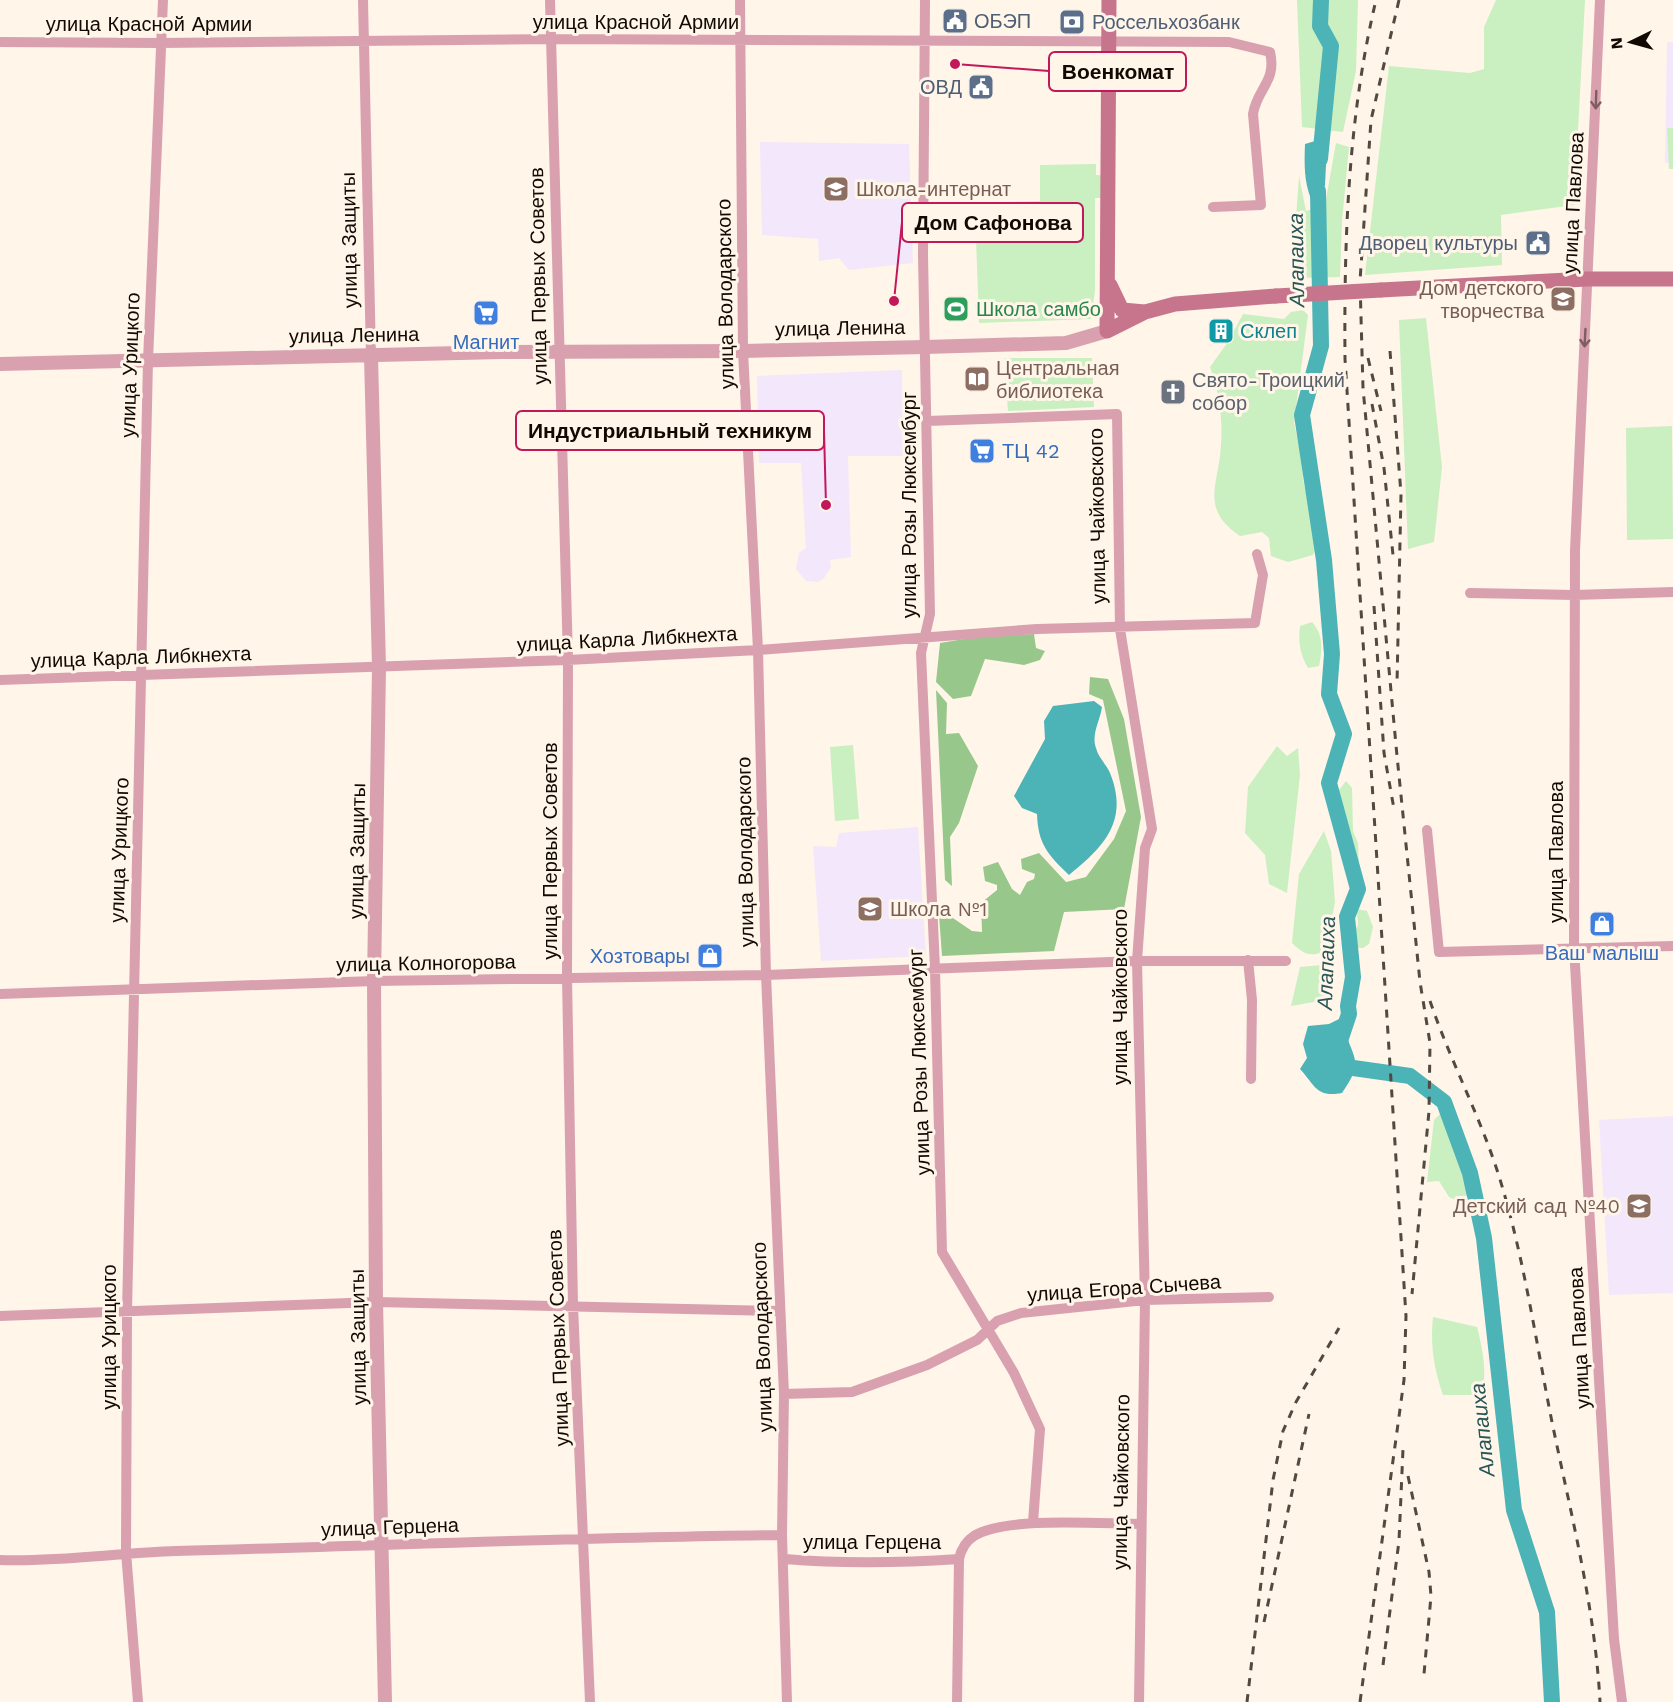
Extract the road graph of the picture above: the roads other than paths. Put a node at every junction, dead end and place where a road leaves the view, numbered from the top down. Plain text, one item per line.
1 (163, 0) edge
2 (363, 0) edge
3 (550, 0) edge
4 (740, 0) edge
5 (925, 0) edge
6 (1109, 0) edge
7 (1600, 0) edge
8 (551, 39) junction
9 (925, 39) junction
10 (740, 40) junction
11 (1108, 40) junction
12 (363, 41) junction
13 (0, 42) edge
14 (160, 43) junction
15 (1213, 207) dead end
16 (1106, 266) junction
17 (1587, 279) junction
18 (1673, 279) edge
19 (1144, 312) junction
20 (1107, 331) junction
21 (925, 347) junction
22 (742, 351) junction
23 (558, 353) junction
24 (371, 356) junction
25 (148, 361) junction
26 (0, 364) edge
27 (927, 422) junction
28 (1257, 554) dead end
29 (1673, 592) edge
30 (1470, 593) dead end
31 (1575, 595) junction
32 (1120, 629) junction
33 (925, 638) junction
34 (758, 650) junction
35 (568, 660) junction
36 (379, 667) junction
37 (142, 674) junction
38 (0, 680) edge
39 (1427, 830) dead end
40 (1673, 945) edge
41 (1574, 947) junction
42 (1248, 960) junction
43 (1286, 960) dead end
44 (1137, 961) junction
45 (935, 969) junction
46 (766, 975) junction
47 (567, 977) junction
48 (374, 981) junction
49 (132, 991) junction
50 (0, 994) edge
51 (1251, 1079) dead end
52 (1269, 1297) dead end
53 (1145, 1300) junction
54 (376, 1302) junction
55 (573, 1305) junction
56 (779, 1311) junction
57 (127, 1312) junction
58 (0, 1316) edge
59 (987, 1328) junction
60 (784, 1394) junction
61 (1033, 1522) junction
62 (1141, 1524) junction
63 (783, 1535) junction
64 (584, 1537) junction
65 (380, 1546) junction
66 (126, 1552) junction
67 (785, 1559) junction
68 (958, 1559) junction
69 (0, 1560) edge
70 (138, 1702) edge
71 (385, 1702) edge
72 (590, 1702) edge
73 (787, 1702) edge
74 (957, 1702) edge
75 (1139, 1702) edge
76 (1622, 1702) edge

1 - 14 street, улица Урицкого
2 - 12 street, улица Защиты
3 - 8 street, улица Первых Советов
4 - 10 street, улица Володарского
5 - 9 street, улица Розы Люксембург
6 - 11 main road
7 -> 17 street, улица Павлова
8 - 10 street, улица Красной Армии
8 - 12 street, улица Красной Армии
8 - 23 street, улица Первых Советов
9 - 10 street, улица Красной Армии
9 - 11 street, улица Красной Армии
9 - 21 street, улица Розы Люксембург
10 - 22 street, улица Володарского
11 - 15 street, улица Красной Армии
11 - 16 main road
12 - 14 street, улица Красной Армии
12 - 24 street, улица Защиты
13 - 14 street, улица Красной Армии
14 - 25 street, улица Урицкого
16 - 19 main road
16 - 20 main road
17 - 18 main road, улица Ленина
17 - 19 main road, улица Ленина, bridge
17 -> 31 street, улица Павлова
19 - 20 main road, улица Ленина
20 - 21 street, улица Ленина
21 - 22 street, улица Ленина
21 - 27 street, улица Розы Люксембург
22 - 23 street, улица Ленина
22 - 34 street, улица Володарского
23 - 24 street, улица Ленина
23 - 35 street, улица Первых Советов
24 - 25 street, улица Ленина
24 - 36 street, улица Защиты
25 - 26 street, улица Ленина
25 - 37 street, улица Урицкого
27 - 32 street, улица Чайковского
27 - 33 street, улица Розы Люксембург
28 - 32 street, улица Карла Либкнехта
29 - 31 street
30 - 31 street
31 - 41 street, улица Павлова
32 - 33 street, улица Карла Либкнехта
32 - 44 street, улица Чайковского
33 - 34 street, улица Карла Либкнехта
33 - 45 street, улица Розы Люксембург
34 - 35 street, улица Карла Либкнехта
34 - 46 street, улица Володарского
35 - 36 street, улица Карла Либкнехта
35 - 47 street, улица Первых Советов
36 - 37 street, улица Карла Либкнехта
36 - 48 street, улица Защиты
37 - 38 street, улица Карла Либкнехта
37 - 49 street, улица Урицкого
39 - 41 street
40 - 41 street
41 - 76 street, улица Павлова
42 - 43 street, улица Колногорова
42 - 44 street, улица Колногорова
42 - 51 street
44 - 45 street, улица Колногорова
44 - 53 street, улица Чайковского
45 - 46 street, улица Колногорова
45 - 59 street, улица Розы Люксембург
46 - 47 street, улица Колногорова
46 - 56 street, улица Володарского
47 - 48 street, улица Колногорова
47 - 55 street, улица Первых Советов
48 - 49 street, улица Колногорова
48 - 54 street, улица Защиты
49 - 50 street, улица Колногорова
49 - 57 street, улица Урицкого
52 - 53 street, улица Егора Сычева
53 - 59 street, улица Егора Сычева
53 - 62 street, улица Чайковского
54 - 55 street
54 - 57 street
54 - 65 street, улица Защиты
55 - 56 street
55 - 64 street, улица Первых Советов
56 - 60 street, улица Володарского
57 - 58 street
57 - 66 street, улица Урицкого
59 - 60 street, улица Егора Сычева
59 - 61 street, улица Розы Люксембург
60 - 63 street, улица Володарского
61 - 62 street, улица Герцена
61 - 68 street, улица Герцена
62 - 75 street, улица Чайковского
63 - 64 street, улица Герцена
63 - 67 street, улица Володарского
64 - 65 street, улица Герцена
64 - 72 street, улица Первых Советов
65 - 66 street, улица Герцена
65 - 71 street, улица Защиты
66 - 69 street, улица Герцена
66 - 70 street, улица Урицкого
67 - 68 street, улица Герцена
67 - 73 street, улица Володарского
68 - 74 street

